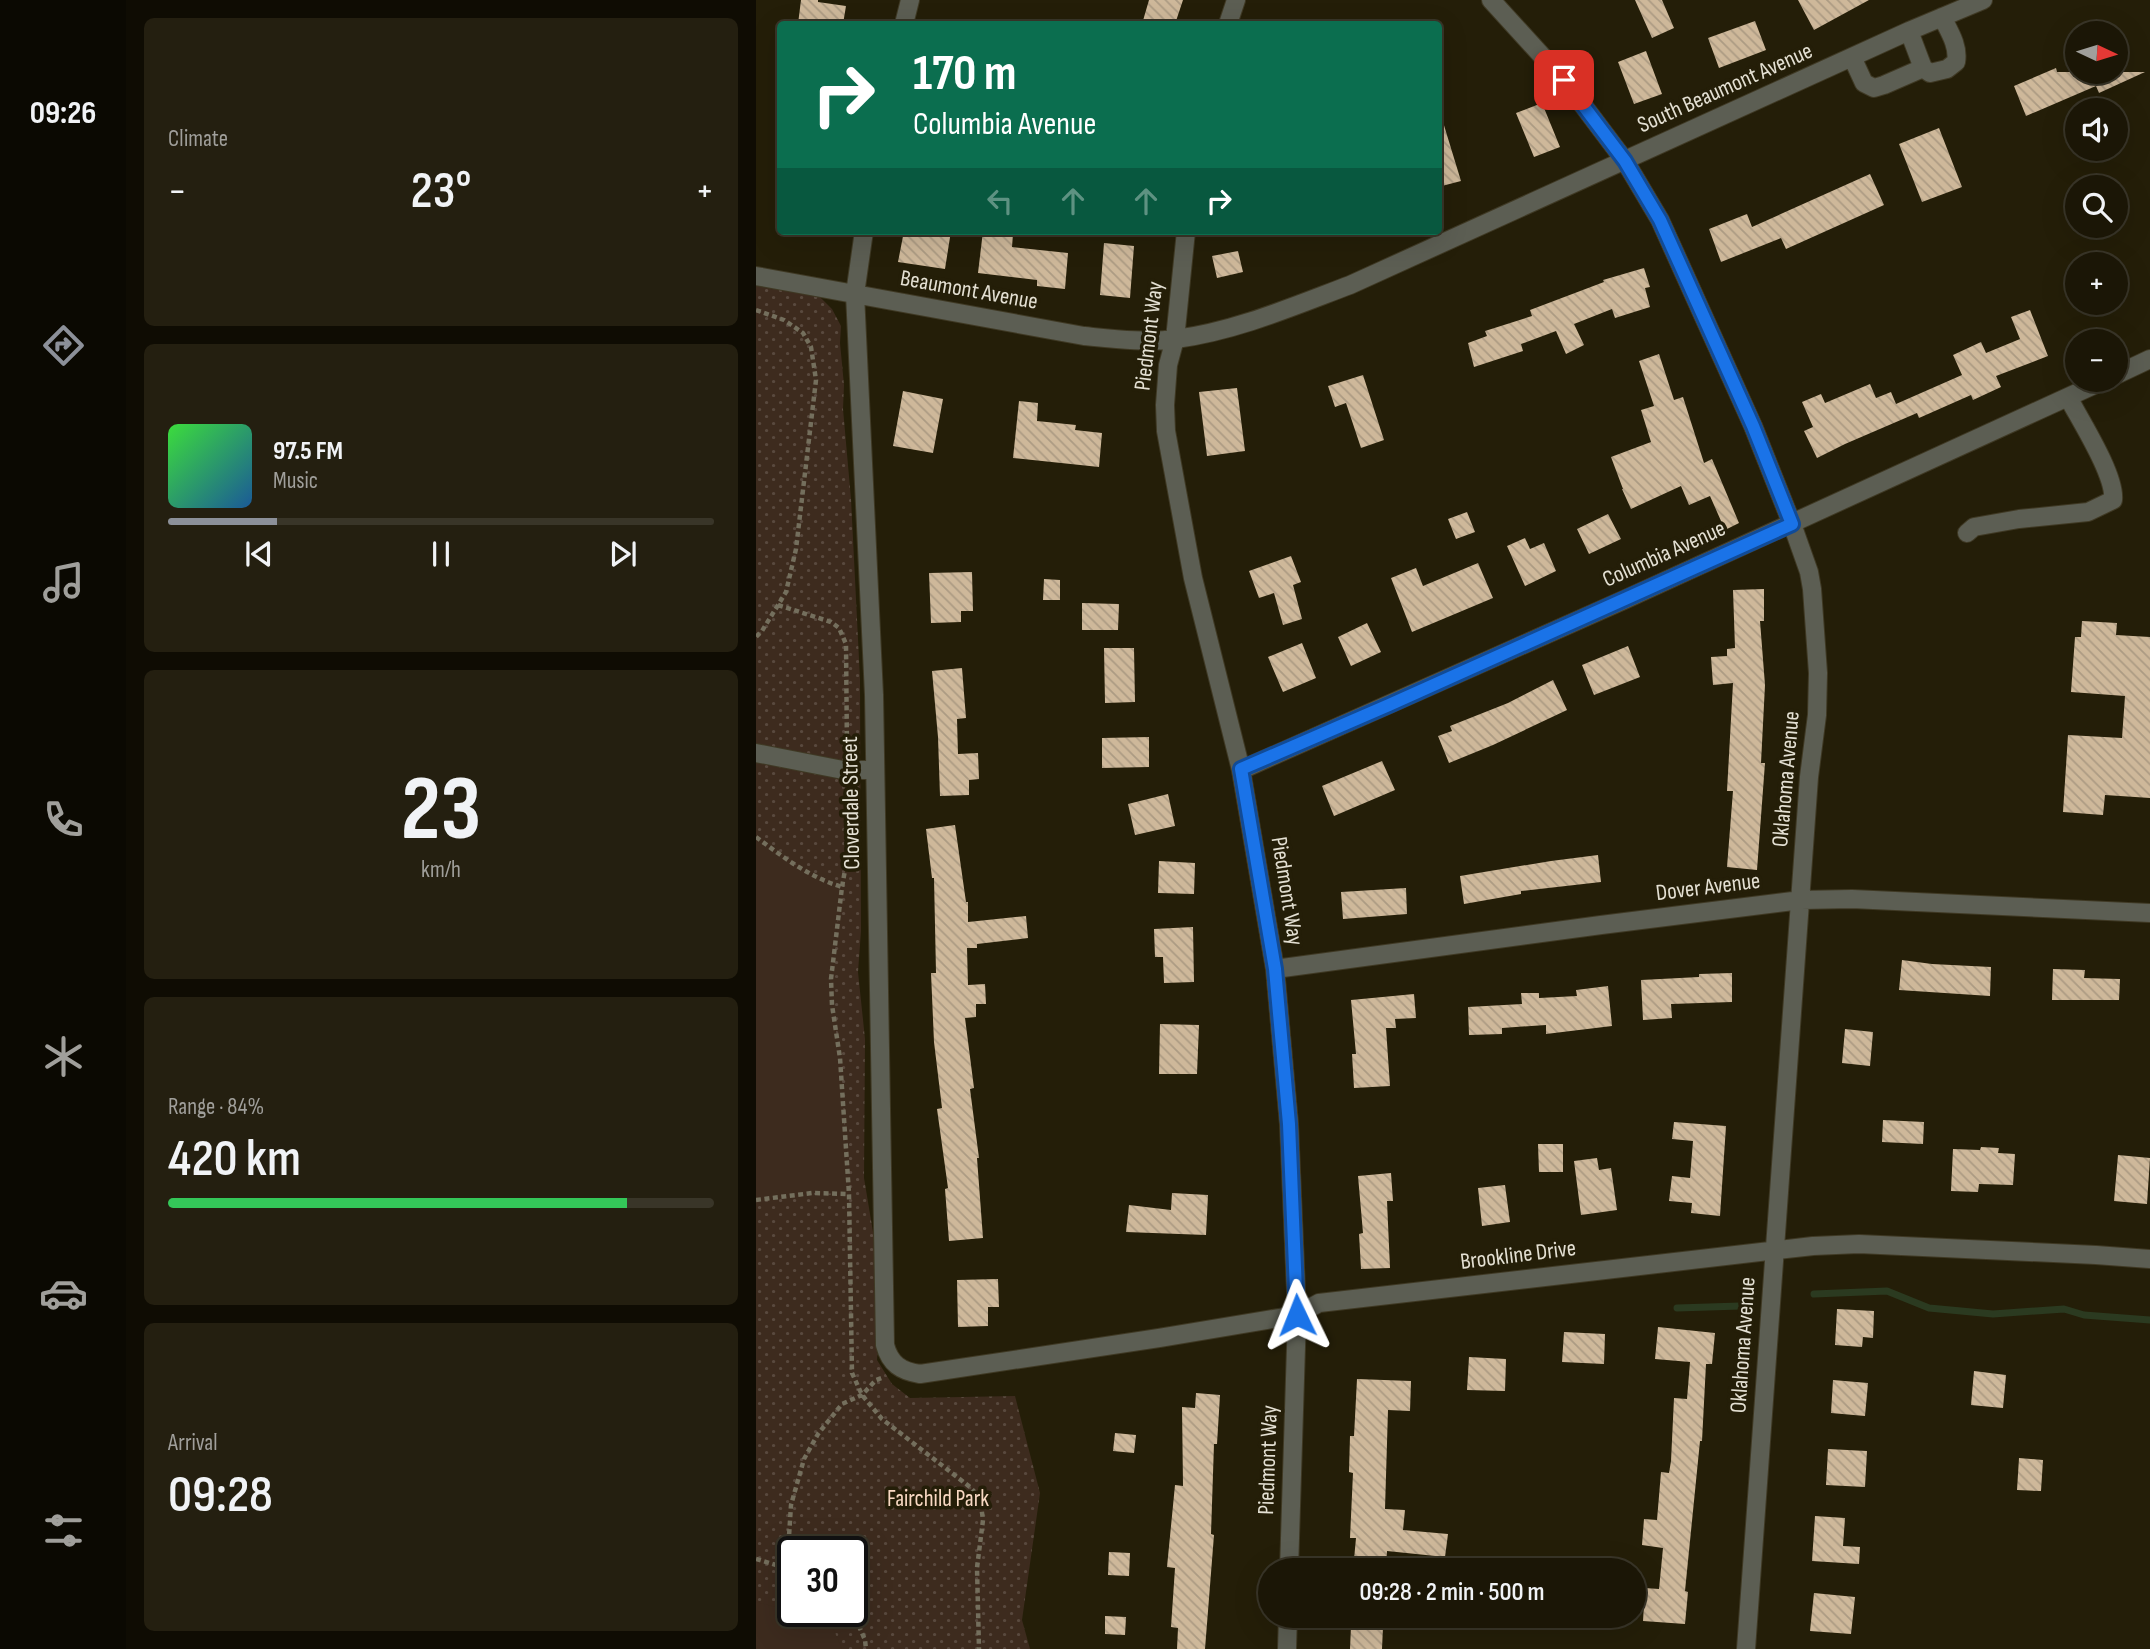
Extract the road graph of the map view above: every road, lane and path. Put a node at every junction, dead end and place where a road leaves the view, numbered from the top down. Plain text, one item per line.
1 (910, 0) edge
2 (1236, 0) edge
3 (1491, 0) edge
4 (1983, 0) edge
5 (1942, 17) junction
6 (905, 21) edge
7 (1229, 21) edge
8 (1909, 31) junction
9 (1852, 57) junction
10 (1923, 68) junction
11 (1625, 161) junction
12 (863, 235) edge
13 (1186, 235) edge
14 (756, 276) edge
15 (855, 294) junction
16 (756, 310) edge
17 (1175, 339) junction
18 (2150, 359) edge
19 (2128, 369) edge
20 (2079, 392) edge
21 (2068, 397) junction
22 (1792, 524) junction
23 (1967, 533) dead end
24 (778, 605) junction
25 (756, 637) edge
26 (756, 753) edge
27 (1241, 769) junction
28 (849, 770) junction
29 (875, 770) junction
30 (756, 837) edge
31 (842, 887) dead end
32 (1801, 900) junction
33 (2150, 913) edge
34 (1275, 969) junction
35 (849, 1194) dead end
36 (756, 1200) edge
37 (1774, 1250) junction
38 (2150, 1259) edge
39 (1297, 1315) junction
40 (900, 1369) junction
41 (791, 1536) edge
42 (1289, 1558) edge
43 (756, 1559) edge
44 (777, 1565) edge
45 (859, 1627) edge
46 (1288, 1628) edge
47 (866, 1649) edge
48 (1287, 1649) edge
49 (1746, 1649) edge

1 - 6 street
2 - 7 street
3 - 11 street, Oklahoma Avenue
4 - 5 street, South Beaumont Avenue
5 - 8 street, South Beaumont Avenue
5 - 10 street
8 - 9 street, South Beaumont Avenue
8 - 10 street
9 - 10 street
9 - 11 street, South Beaumont Avenue
11 - 17 street, South Beaumont Avenue
11 - 22 street, Oklahoma Avenue
12 - 15 street, Cloverdale Street
13 - 17 street, Piedmont Way
14 - 15 street, Beaumont Avenue
15 - 17 street, Beaumont Avenue
15 - 29 street, Cloverdale Street
16 - 24 path
17 - 27 street, Piedmont Way
18 - 19 street
20 - 21 street, Columbia Avenue
21 - 22 street, Columbia Avenue
21 - 23 street
22 - 27 street, Columbia Avenue
22 - 32 street, Oklahoma Avenue
24 - 25 path
24 - 28 path
26 - 28 street
27 - 34 street, Piedmont Way
28 - 29 street
29 - 40 street, Cloverdale Street
30 - 31 path
32 - 33 street, Dover Avenue
32 - 34 street, Dover Avenue
32 - 37 street, Oklahoma Avenue
34 - 39 street, Piedmont Way
35 - 36 path
37 - 38 street, Brookline Drive
37 - 39 street, Brookline Drive
37 - 49 street, Oklahoma Avenue
39 - 40 street, Brookline Drive
39 - 42 street, Piedmont Way
40 - 41 path
43 - 44 path
45 - 47 path
46 - 48 street

